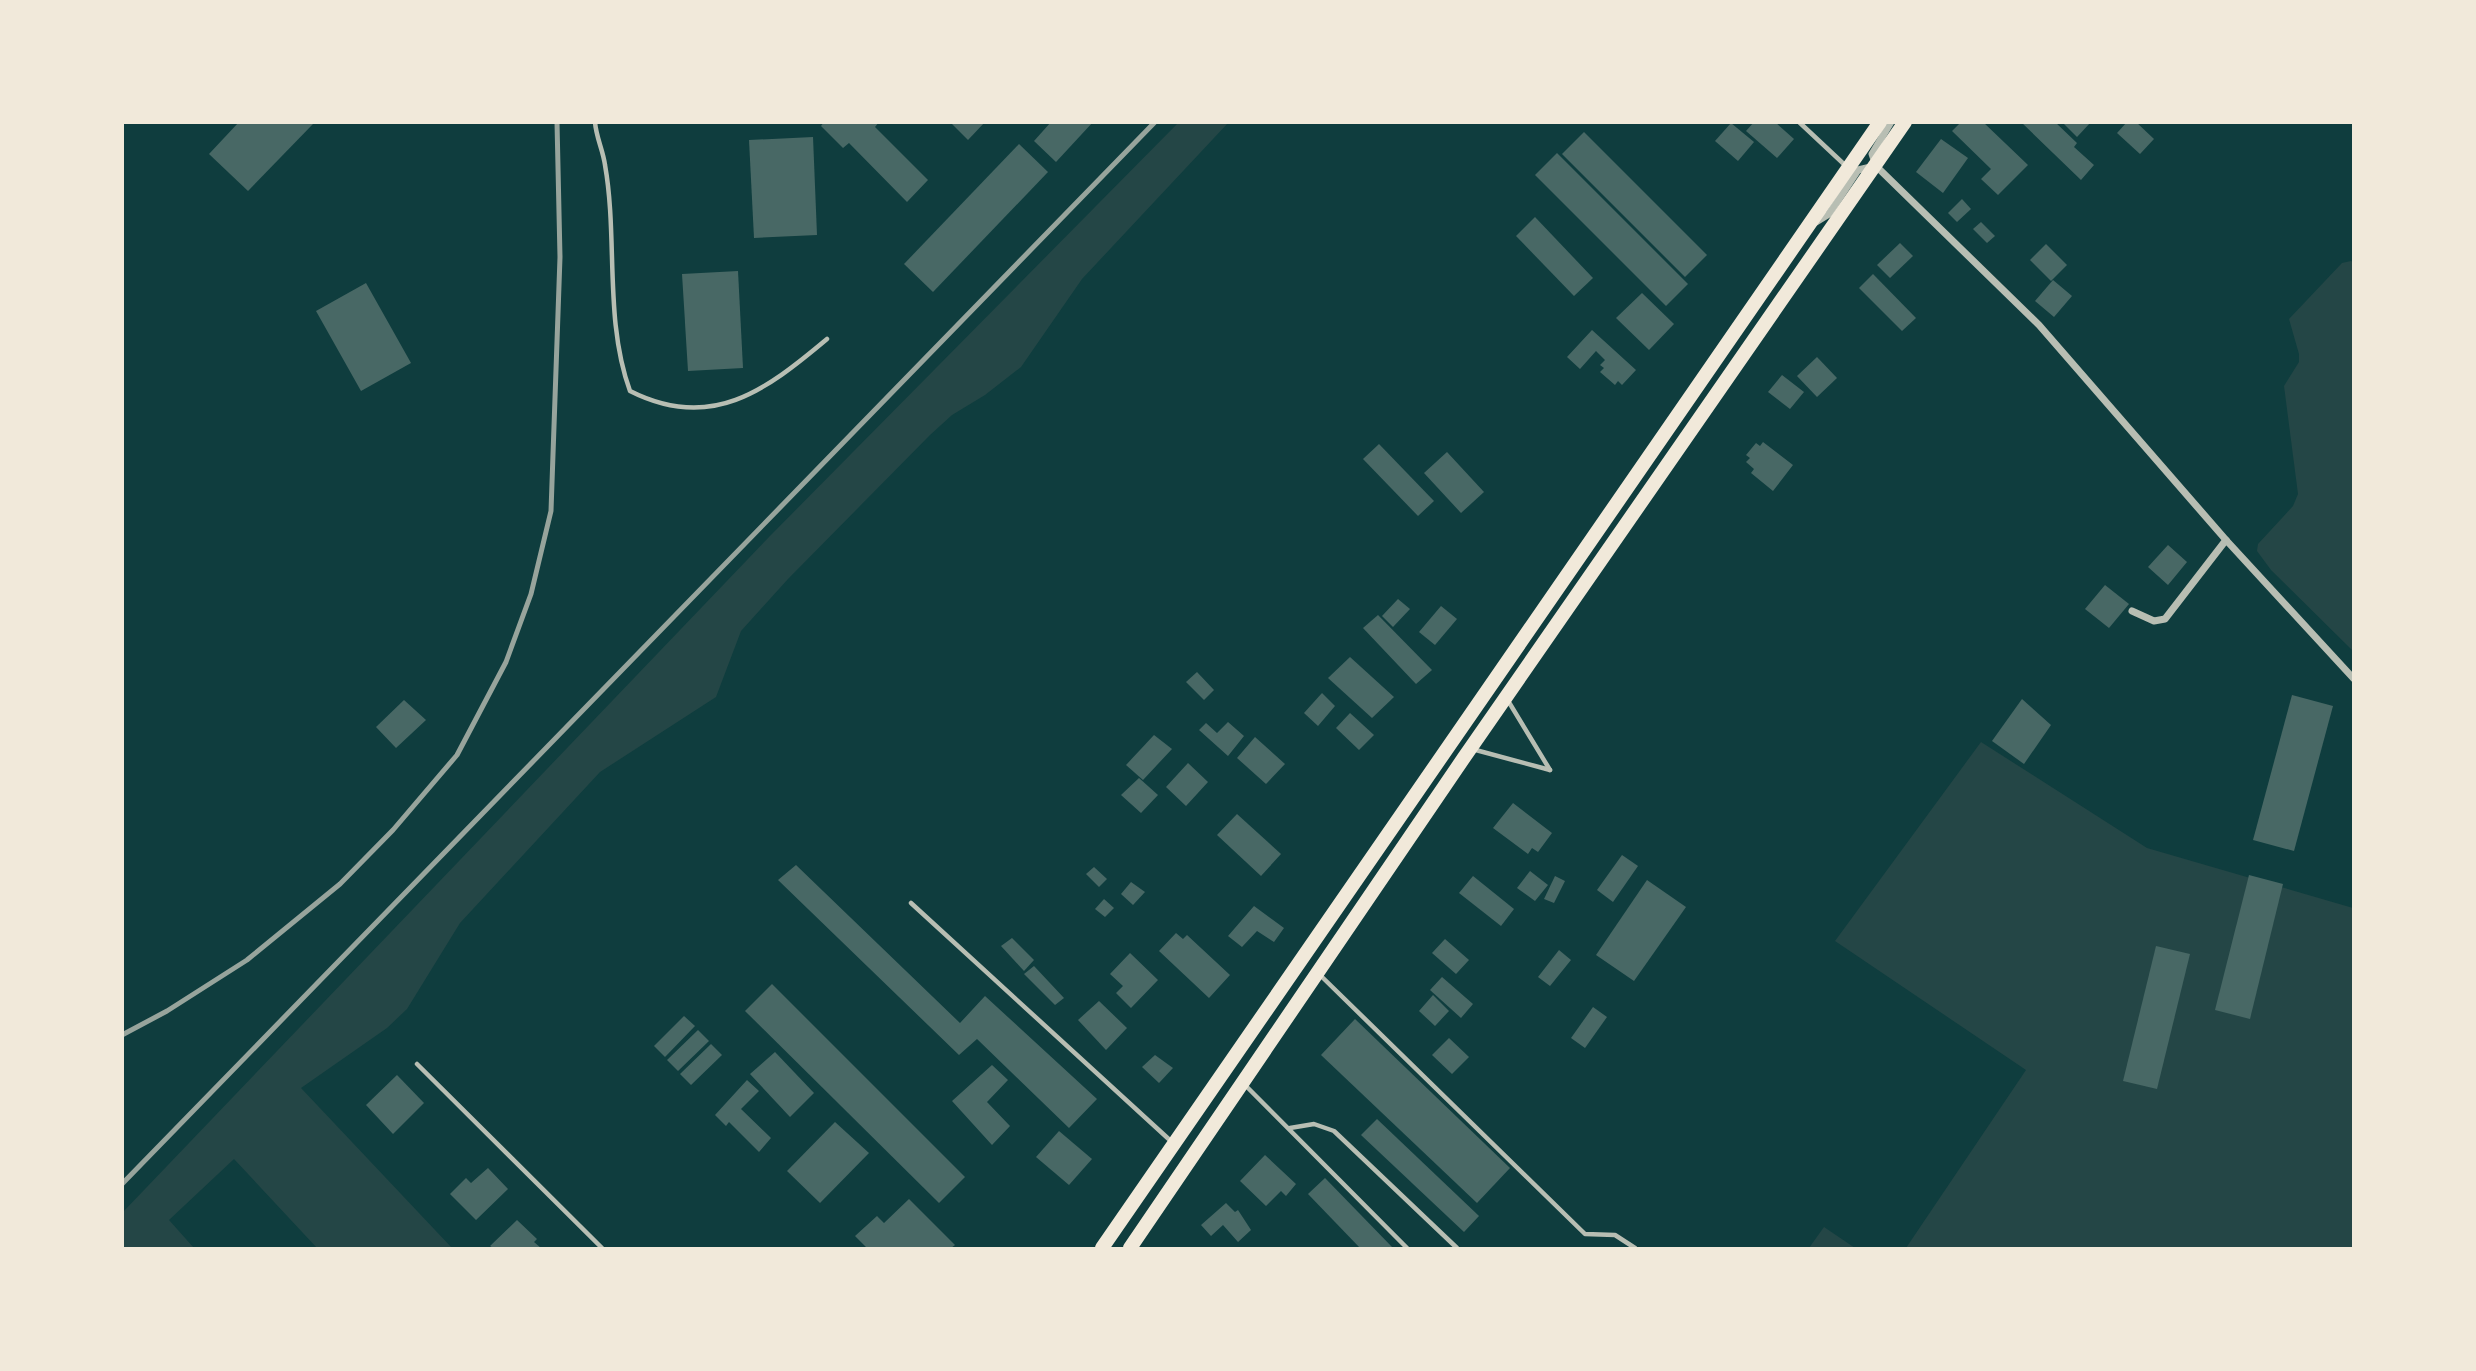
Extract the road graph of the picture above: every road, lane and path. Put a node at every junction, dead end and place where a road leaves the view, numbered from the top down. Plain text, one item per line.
1 (595, 122) edge
2 (1799, 122) edge
3 (1880, 122) edge
4 (1891, 122) edge
5 (1905, 122) edge
6 (1876, 166) junction
7 (1849, 168) junction
8 (1809, 226) junction
9 (827, 339) dead end
10 (2226, 540) junction
11 (2132, 611) dead end
12 (2354, 679) edge
13 (1506, 698) junction
14 (1471, 748) junction
15 (911, 903) dead end
16 (1317, 972) junction
17 (417, 1064) dead end
18 (1241, 1082) junction
19 (1290, 1128) junction
20 (1174, 1144) junction
21 (602, 1248) edge
22 (1102, 1248) edge
23 (1130, 1248) edge
24 (1407, 1248) edge
25 (1457, 1248) edge
26 (1635, 1248) edge

1 - 9 lane
2 - 7 lane
3 - 7 main road
4 - 6 street
5 - 6 main road
6 - 8 street
6 - 10 street
6 - 13 main road
7 - 8 main road
8 - 20 main road
10 - 11 street
10 - 12 street
13 - 14 main road
13 - 14 lane
14 - 16 main road
15 - 20 lane
16 - 18 main road
16 - 26 lane
17 - 21 lane
18 - 19 lane
18 - 23 main road
19 - 24 lane
19 - 25 lane
20 - 22 main road

